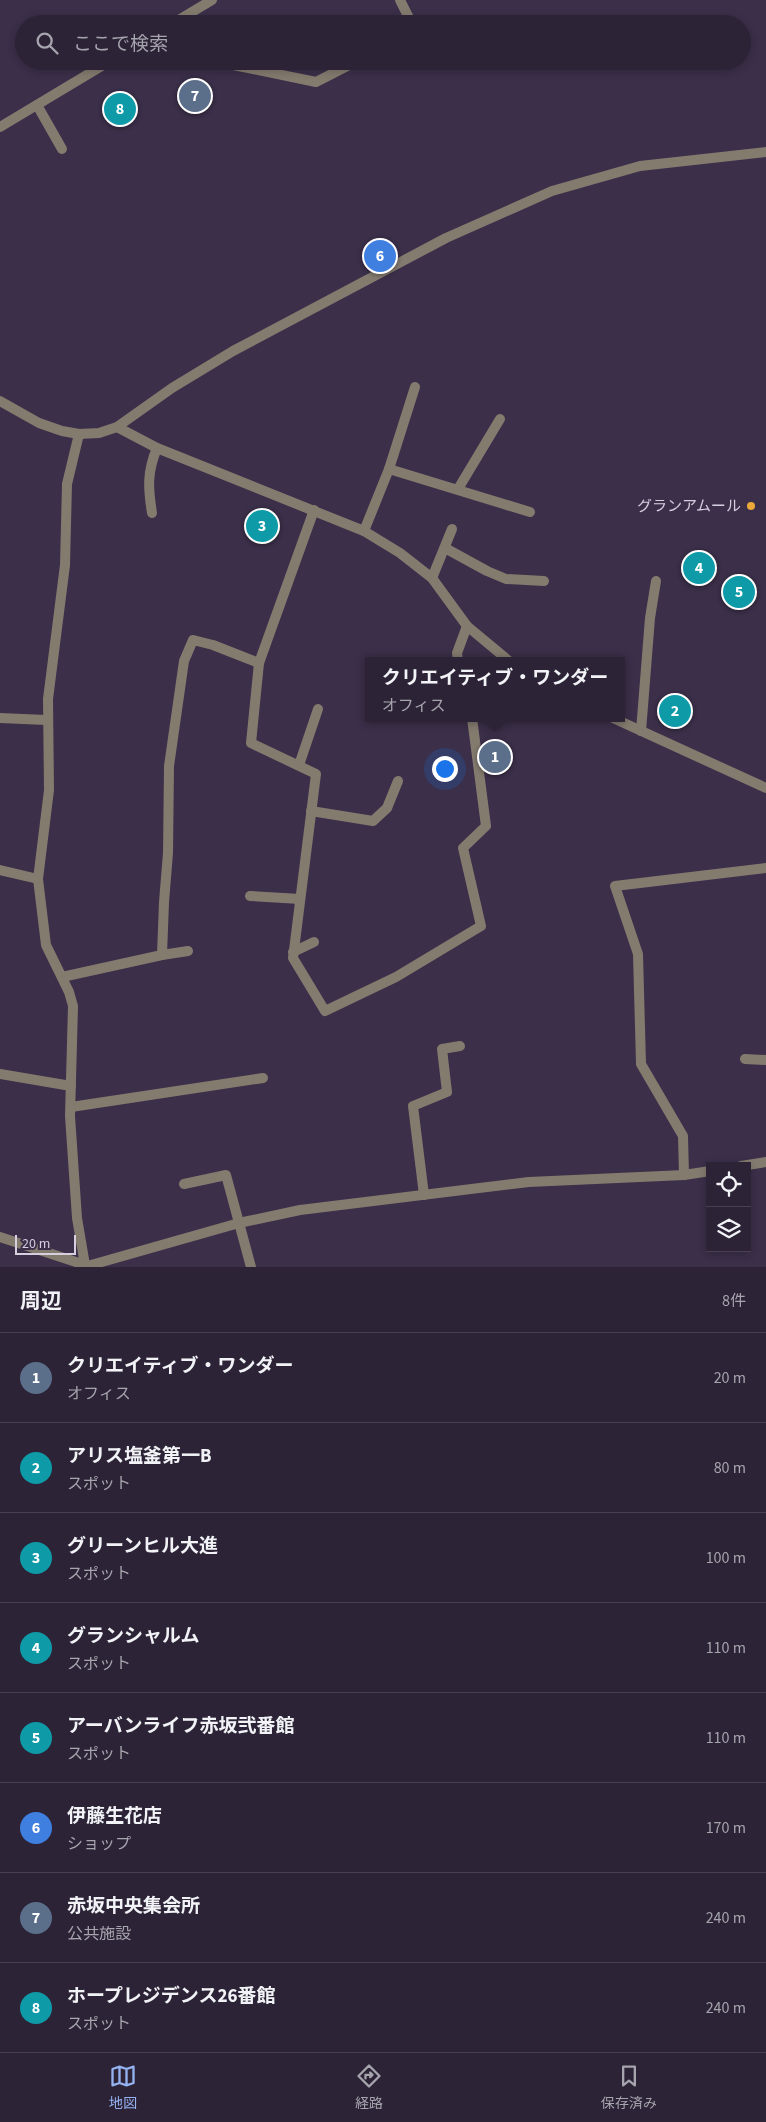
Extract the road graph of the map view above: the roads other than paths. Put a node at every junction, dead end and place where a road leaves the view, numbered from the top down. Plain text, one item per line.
1 (212, 0) edge
2 (400, 0) edge
3 (187, 15) edge
4 (408, 15) edge
5 (95, 70) edge
6 (258, 70) edge
7 (339, 70) edge
8 (37, 105) junction
9 (0, 127) edge
10 (62, 149) dead end
11 (766, 152) edge
12 (415, 387) dead end
13 (0, 401) edge
14 (500, 418) dead end
15 (117, 427) junction
16 (79, 434) junction
17 (157, 448) junction
18 (388, 468) junction
19 (458, 489) junction
20 (314, 510) junction
21 (530, 512) dead end
22 (152, 513) dead end
23 (452, 529) dead end
24 (364, 531) junction
25 (445, 548) junction
26 (432, 578) junction
27 (544, 582) dead end
28 (656, 582) dead end
29 (467, 626) junction
30 (458, 657) edge
31 (504, 657) edge
32 (259, 663) junction
33 (318, 709) dead end
34 (0, 718) edge
35 (46, 720) junction
36 (473, 722) edge
37 (621, 722) edge
38 (641, 731) junction
39 (299, 765) junction
40 (398, 781) dead end
41 (766, 788) edge
42 (311, 811) junction
43 (766, 868) edge
44 (0, 870) edge
45 (38, 879) junction
46 (250, 896) dead end
47 (300, 899) junction
48 (314, 942) dead end
49 (188, 951) dead end
50 (293, 952) junction
51 (162, 955) junction
52 (62, 977) junction
53 (460, 1046) dead end
54 (745, 1059) dead end
55 (766, 1060) edge
56 (0, 1074) edge
57 (263, 1078) dead end
58 (71, 1086) junction
59 (71, 1107) junction
60 (766, 1164) edge
61 (751, 1165) edge
62 (706, 1172) edge
63 (684, 1175) junction
64 (184, 1184) dead end
65 (424, 1195) junction
66 (239, 1223) junction
67 (0, 1237) edge
68 (85, 1266) edge
69 (251, 1267) edge

1 - 3 street
2 - 4 street
5 - 8 street
6 - 7 street
8 - 9 street
8 - 10 street
11 - 15 street
12 - 18 street
13 - 16 street
14 - 19 street
15 - 16 street
15 - 17 street
16 - 35 street
17 - 20 street
17 - 22 street
18 - 19 street
18 - 24 street
19 - 21 street
20 - 24 street
20 - 32 street
23 - 25 street
24 - 26 street
25 - 26 street
25 - 27 street
26 - 29 street
28 - 38 street
29 - 30 street
29 - 31 street
32 - 39 street
32 - 51 street
33 - 39 street
34 - 35 street
35 - 45 street
36 - 50 street
37 - 38 street
38 - 41 street
39 - 42 street
40 - 42 street
42 - 47 street
43 - 63 street
44 - 45 street
45 - 52 street
46 - 47 street
47 - 50 street
48 - 50 street
49 - 51 street
51 - 52 street
52 - 58 street
53 - 65 street
54 - 55 street
56 - 58 street
57 - 59 street
58 - 59 street
59 - 68 street
60 - 61 street
62 - 63 street
63 - 65 street
64 - 66 street
65 - 66 street
66 - 68 street
66 - 69 street
67 - 68 street

